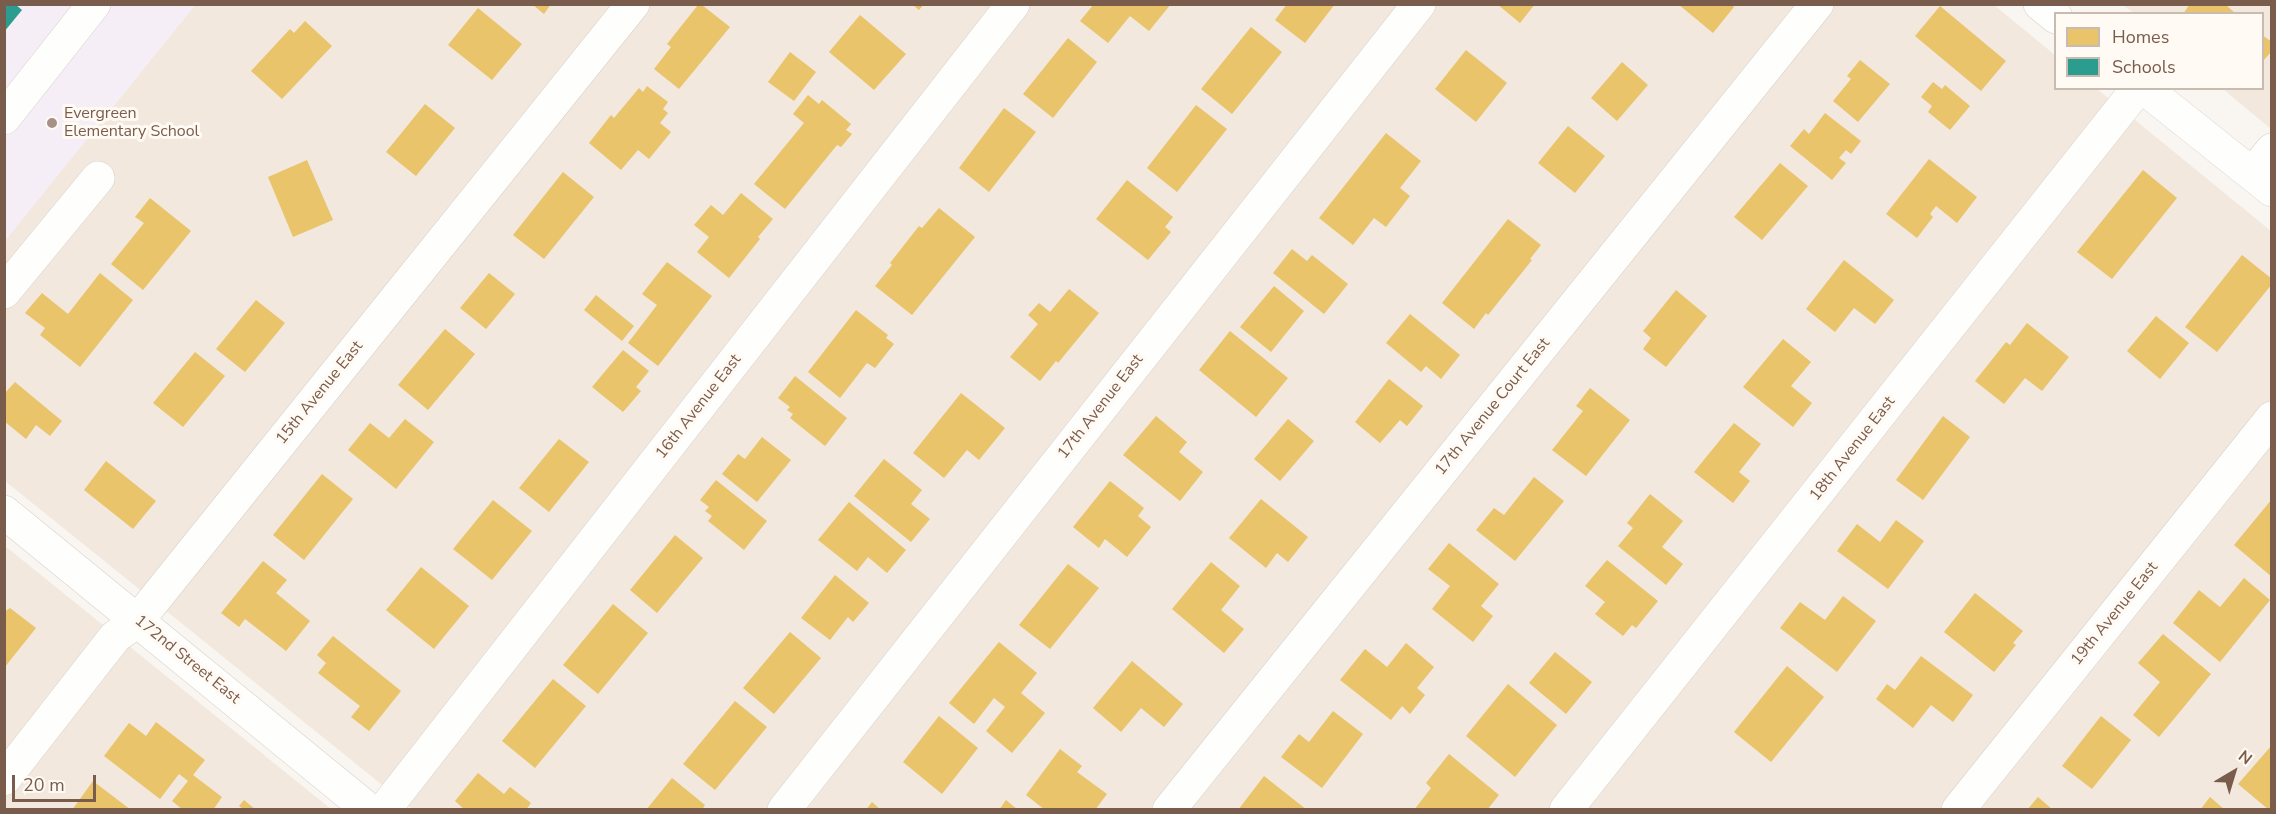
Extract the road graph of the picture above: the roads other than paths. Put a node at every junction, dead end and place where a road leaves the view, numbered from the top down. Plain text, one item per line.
1 (94, 4) edge
2 (633, 4) edge
3 (1013, 4) edge
4 (1419, 4) edge
5 (1817, 4) edge
6 (2040, 4) edge
7 (2054, 16) edge
8 (2136, 90) edge
9 (2147, 90) edge
10 (4, 118) edge
11 (2265, 171) edge
12 (98, 178) dead end
13 (6, 286) edge
14 (2271, 418) edge
15 (4, 512) edge
16 (138, 620) junction
17 (4, 779) edge
18 (369, 810) edge
19 (384, 810) edge
20 (784, 810) edge
21 (1169, 810) edge
22 (1566, 810) edge
23 (1958, 810) edge

1 - 10 street
2 - 16 street, 15th Avenue East
3 - 19 street, 16th Avenue East
4 - 20 street, 17th Avenue East
5 - 21 street, 17th Avenue Court East
6 - 7 street
8 - 22 street, 18th Avenue East
9 - 11 street
12 - 13 street
14 - 23 street, 19th Avenue East
15 - 16 street, 172nd Street East
16 - 17 street, 15th Avenue East
16 - 18 street, 172nd Street East

